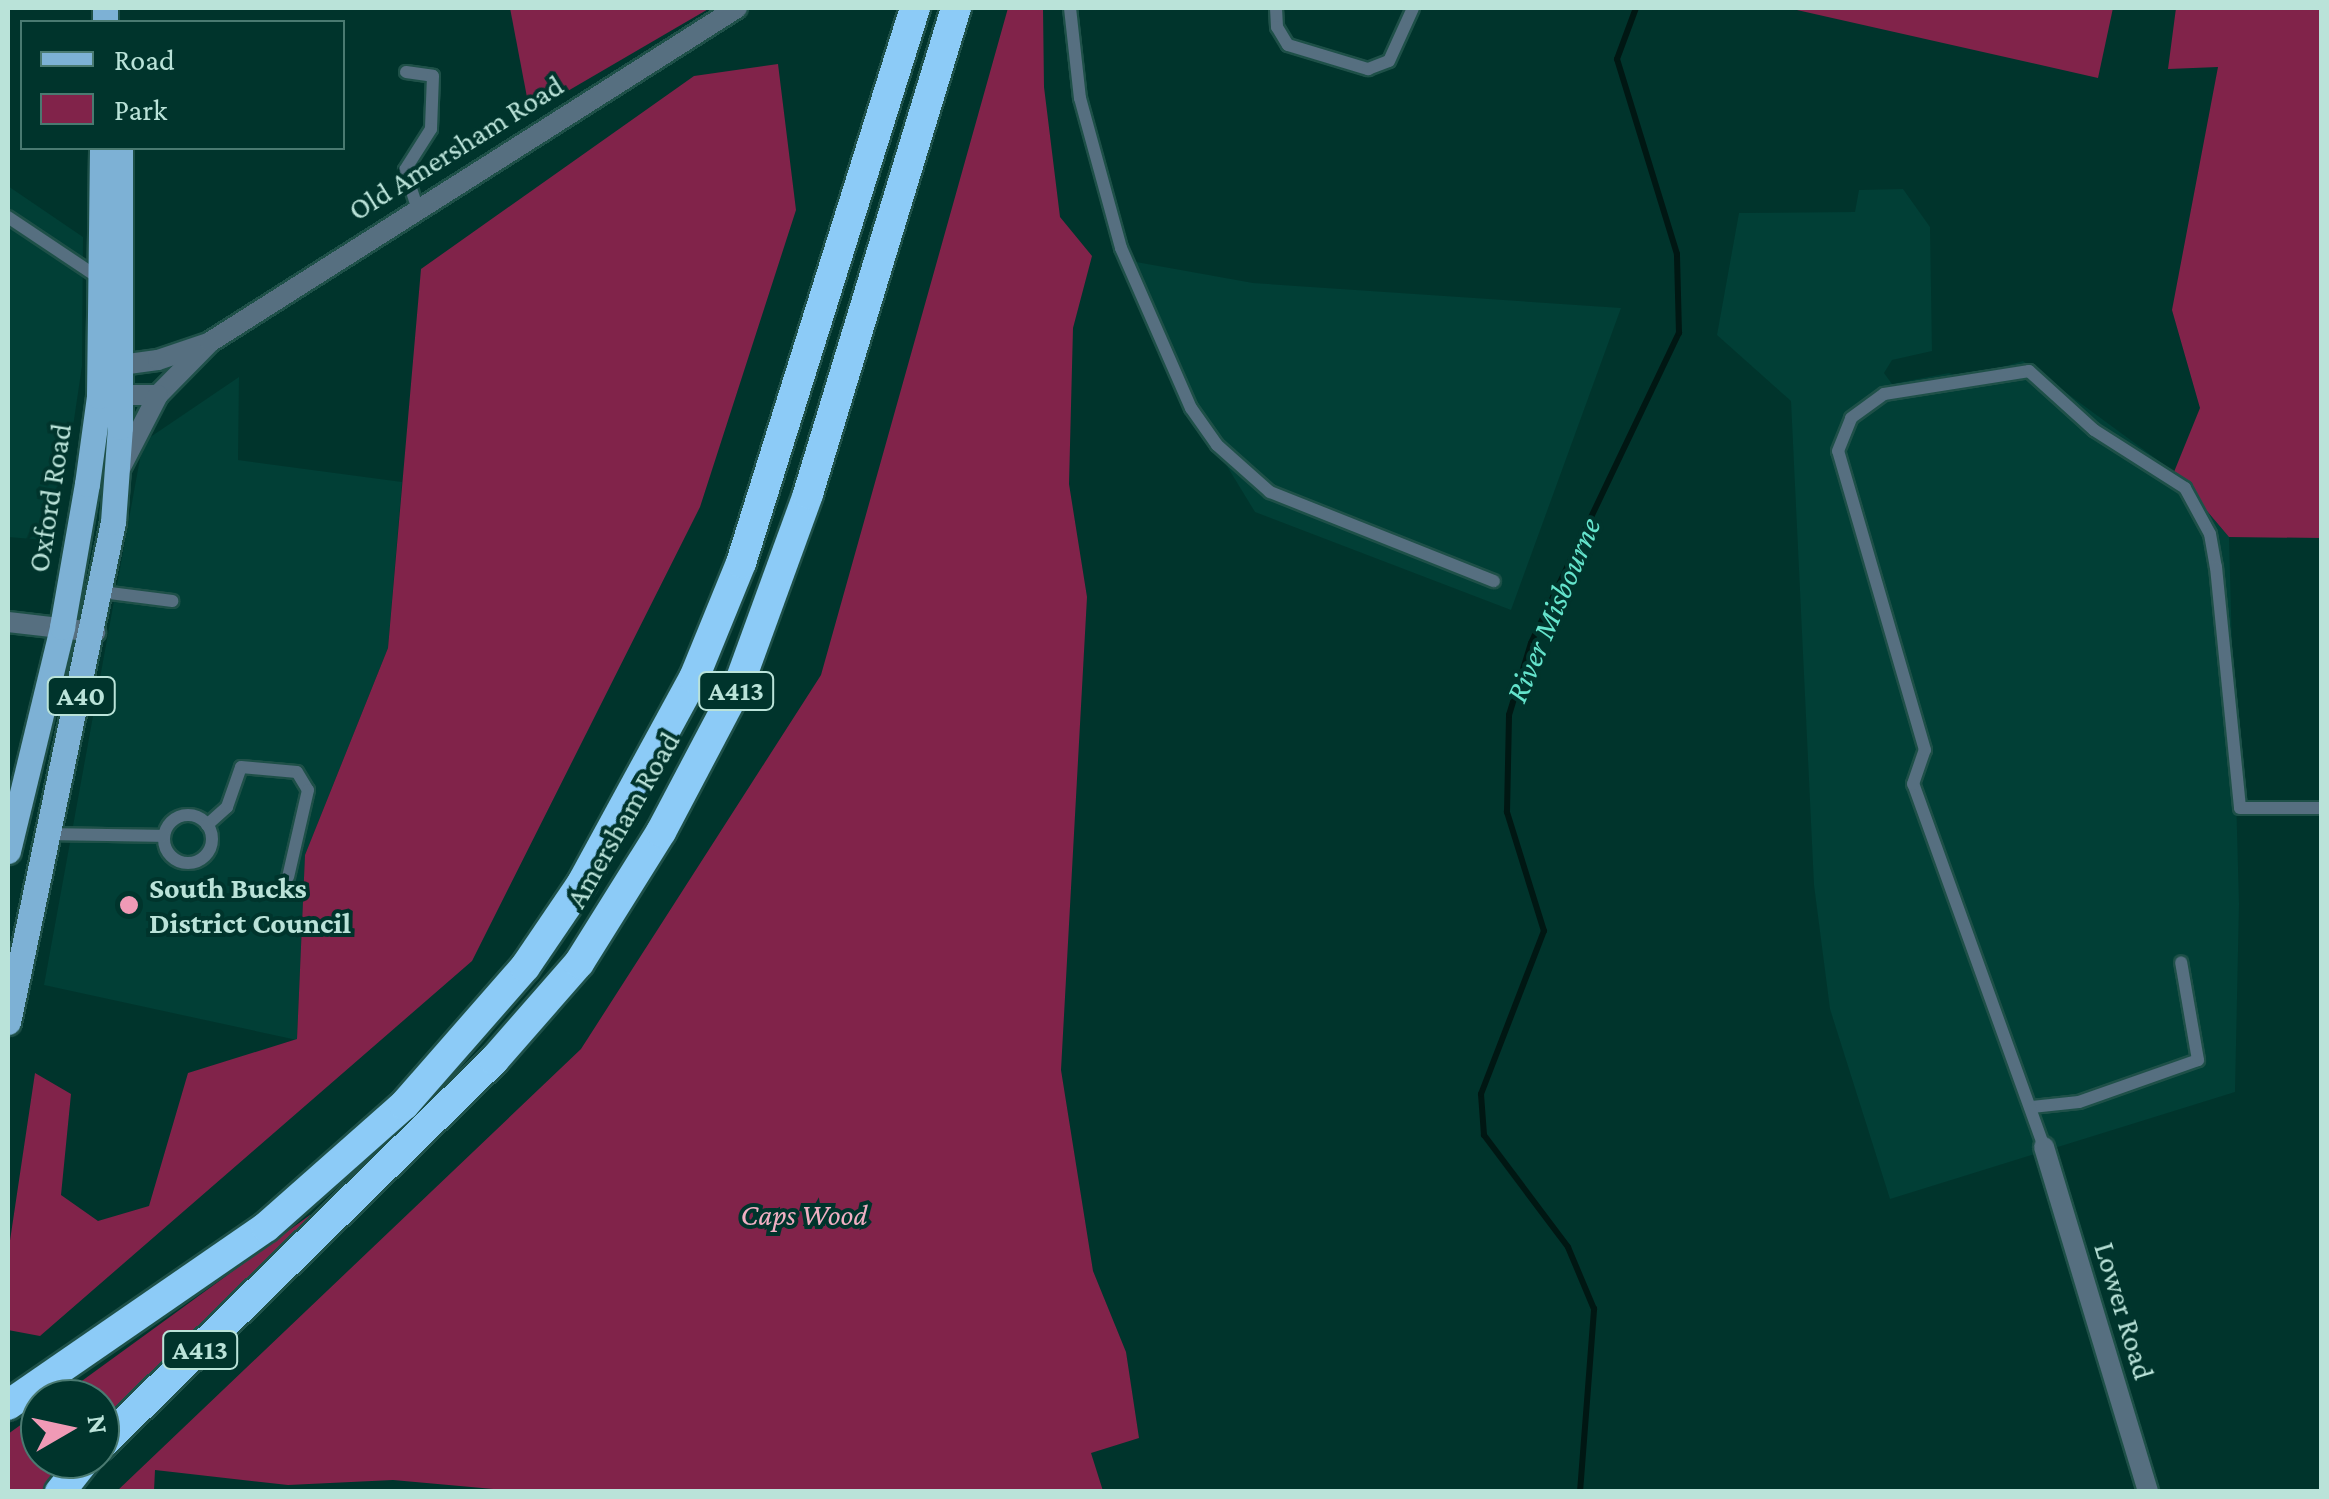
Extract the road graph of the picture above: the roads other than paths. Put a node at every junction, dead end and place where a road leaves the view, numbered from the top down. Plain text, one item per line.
1 (737, 8) edge
2 (915, 8) edge
3 (956, 8) edge
4 (1070, 8) edge
5 (1276, 8) edge
6 (1412, 8) edge
7 (406, 72) dead end
8 (102, 150) edge
9 (120, 150) edge
10 (416, 206) junction
11 (8, 217) edge
12 (100, 278) junction
13 (210, 342) junction
14 (110, 367) junction
15 (158, 394) junction
16 (110, 395) junction
17 (116, 477) junction
18 (1494, 581) dead end
19 (102, 592) junction
20 (172, 602) dead end
21 (8, 622) edge
22 (62, 627) junction
23 (94, 632) junction
24 (2322, 808) edge
25 (207, 825) junction
26 (50, 834) junction
27 (164, 836) junction
28 (9, 846) edge
29 (288, 877) dead end
30 (2181, 962) dead end
31 (8, 1022) edge
32 (2032, 1108) junction
33 (2044, 1147) joint
34 (8, 1405) edge
35 (120, 1426) edge
36 (2148, 1492) edge

1 - 10 street, Old Amersham Road
2 - 34 highway, A413
3 - 35 highway, Amersham Road / A413
4 - 18 lane
5 - 6 lane
7 - 10 lane
8 - 12 main road, Oxford Road / A40
9 - 14 main road, A40
10 - 13 street, Old Amersham Road
11 - 12 lane
12 - 14 main road, Oxford Road / A40
13 - 14 street, Old Amersham Road
13 - 15 street, Old Amersham Road
14 - 16 main road, Oxford Road / A40
15 - 16 street
15 - 17 street, Old Amersham Road
16 - 17 main road, A40
16 - 22 main road, Oxford Road / A40
17 - 19 main road, A40
19 - 20 lane
19 - 23 main road, A40
21 - 22 street
22 - 23 street
22 - 28 main road, Oxford Road / A40
23 - 26 main road, A40
24 - 32 lane
25 - 27 lane
25 - 27 lane
25 - 29 lane
26 - 27 lane
26 - 28 main road
26 - 31 main road, A40
30 - 32 lane
32 - 33 lane
33 - 36 street, Lower Road

